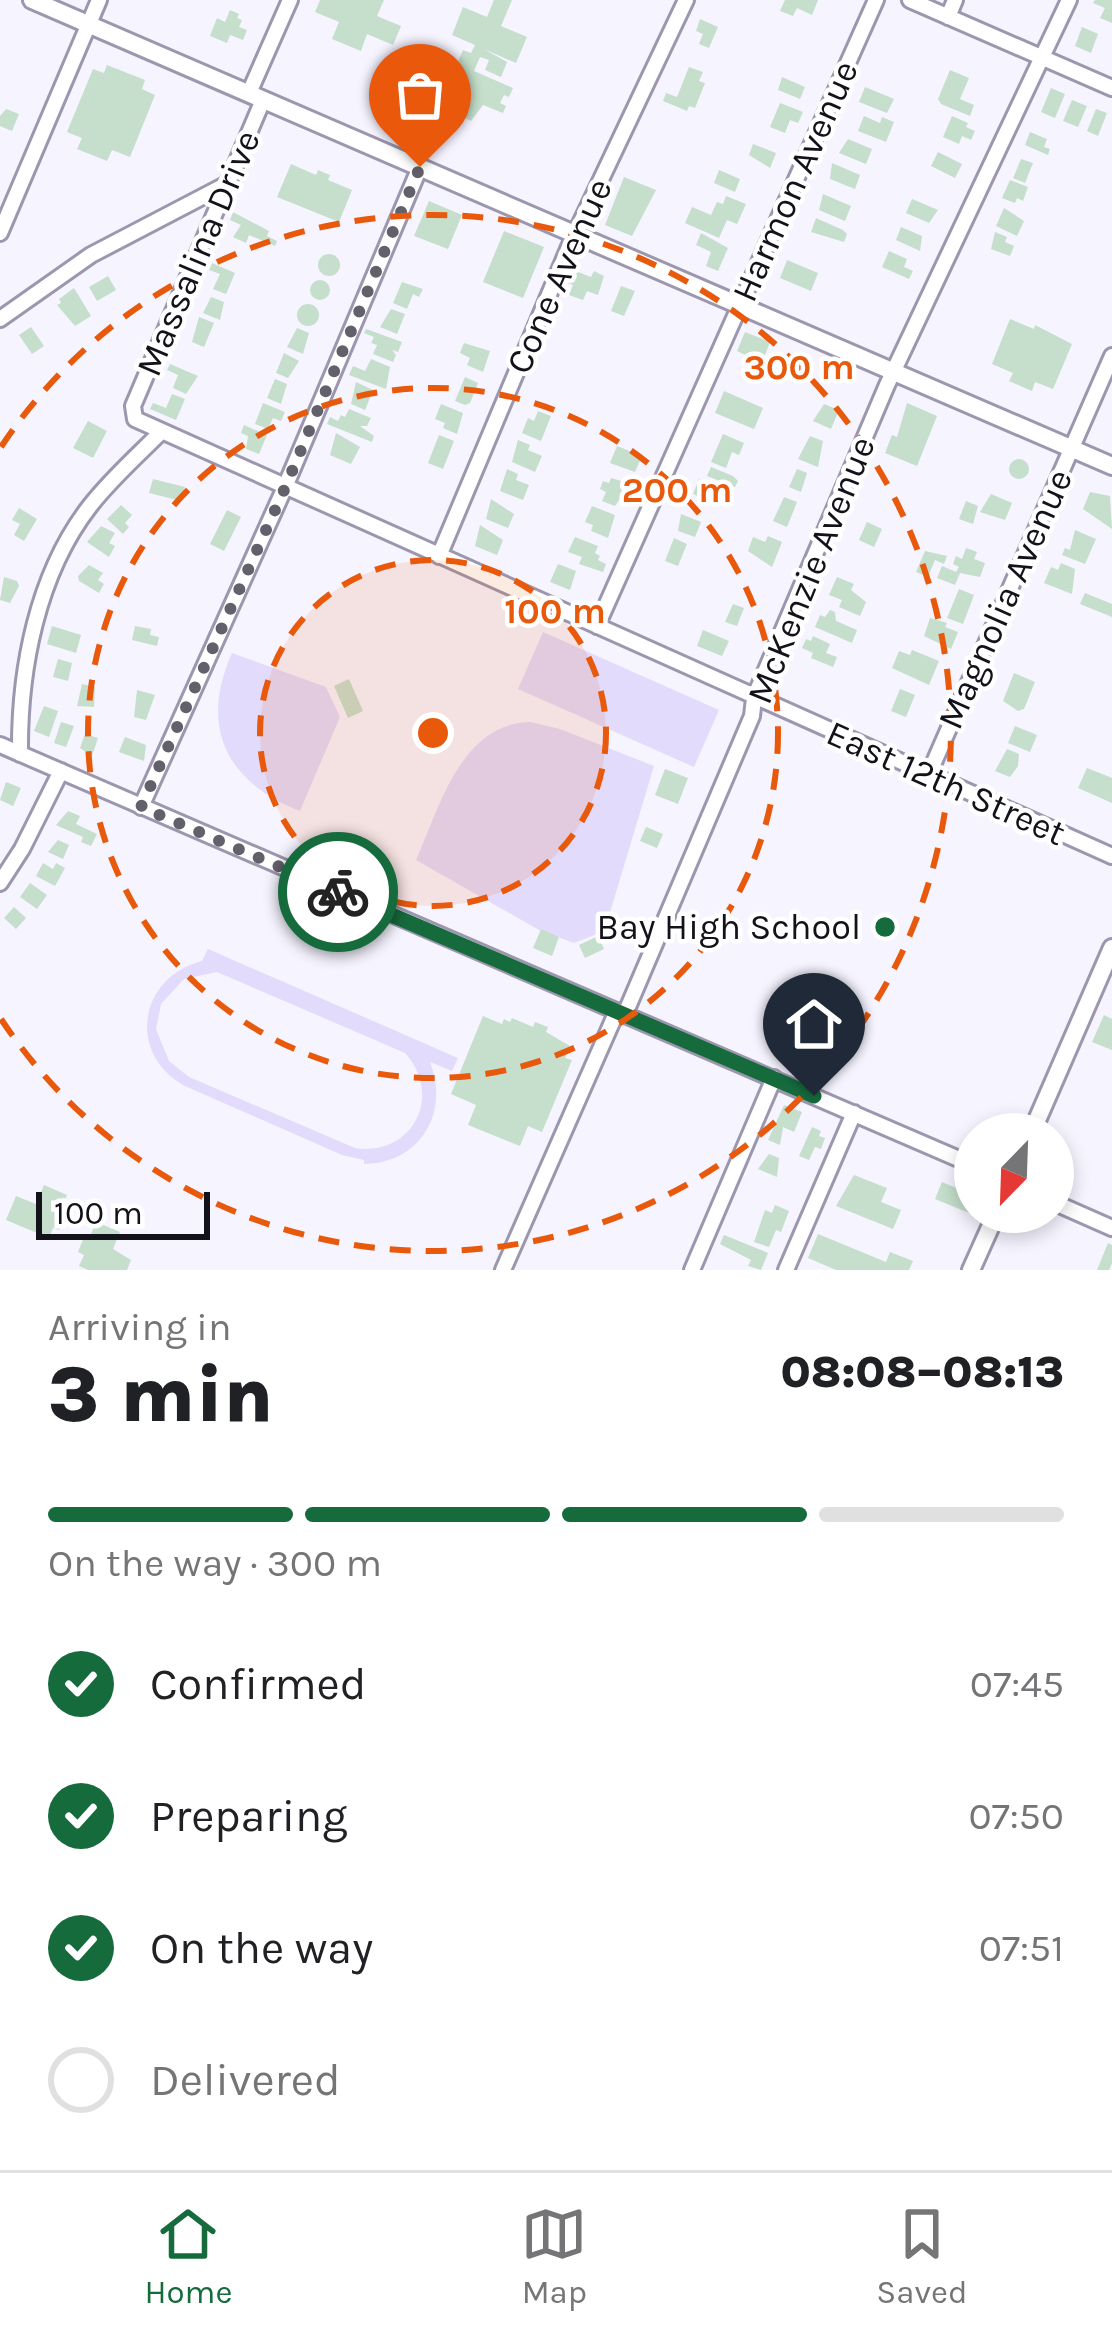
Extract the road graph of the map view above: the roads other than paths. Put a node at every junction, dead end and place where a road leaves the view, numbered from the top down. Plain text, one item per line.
1 (32, 0) edge
2 (99, 0) edge
3 (290, 0) edge
4 (686, 0) edge
5 (876, 0) edge
6 (910, 0) edge
7 (955, 0) edge
8 (1069, 0) edge
9 (947, 17) junction
10 (89, 25) junction
11 (1042, 59) junction
12 (1112, 88) edge
13 (256, 97) junction
14 (420, 167) junction
15 (227, 184) junction
16 (0, 233) edge
17 (575, 235) junction
18 (740, 306) junction
19 (0, 319) edge
20 (1112, 356) edge
21 (893, 372) junction
22 (133, 406) joint
23 (160, 432) junction
24 (1071, 448) junction
25 (1112, 466) edge
26 (285, 488) junction
27 (439, 556) junction
28 (597, 626) junction
29 (754, 698) junction
30 (0, 745) edge
31 (20, 754) junction
32 (61, 771) junction
33 (928, 776) junction
34 (141, 807) junction
35 (1112, 856) edge
36 (0, 883) edge
37 (1112, 948) edge
38 (621, 1012) junction
39 (774, 1078) junction
40 (854, 1113) junction
41 (1039, 1113) edge
42 (954, 1157) edge
43 (1074, 1211) edge
44 (1112, 1228) edge
45 (988, 1233) edge
46 (502, 1270) edge
47 (692, 1270) edge
48 (786, 1270) edge
49 (971, 1270) edge

1 - 10 main road
2 - 10 street
3 - 13 street, Massalina Drive
4 - 17 street, Cone Avenue
5 - 18 street, Harmon Avenue
6 - 9 street
7 - 9 street
8 - 11 street, McKenzie Avenue
9 - 11 street
10 - 13 main road
10 - 16 street
11 - 12 street
11 - 21 street, McKenzie Avenue
13 - 14 main road
13 - 15 street, Massalina Drive
14 - 17 main road
14 - 26 street
15 - 19 street
15 - 22 street, Massalina Drive
17 - 18 main road
17 - 27 street, Cone Avenue
18 - 21 main road
18 - 28 street, Harmon Avenue
20 - 24 street, Magnolia Avenue
21 - 24 main road
21 - 29 street, McKenzie Avenue
22 - 23 street, East 12th Street
23 - 26 street, East 12th Street
23 - 31 street
24 - 25 main road
24 - 33 street, Magnolia Avenue
26 - 27 street, East 12th Street
26 - 34 street
27 - 28 street, East 12th Street
28 - 29 street, East 12th Street
29 - 33 street, East 12th Street
29 - 38 street, McKenzie Avenue
30 - 31 street
31 - 32 street
32 - 34 street
32 - 36 street
33 - 35 street, East 12th Street
34 - 38 street
37 - 41 main road
38 - 39 street
38 - 46 street, McKenzie Avenue
39 - 40 street
39 - 47 street
40 - 42 street
40 - 48 street
43 - 44 street
45 - 49 main road

